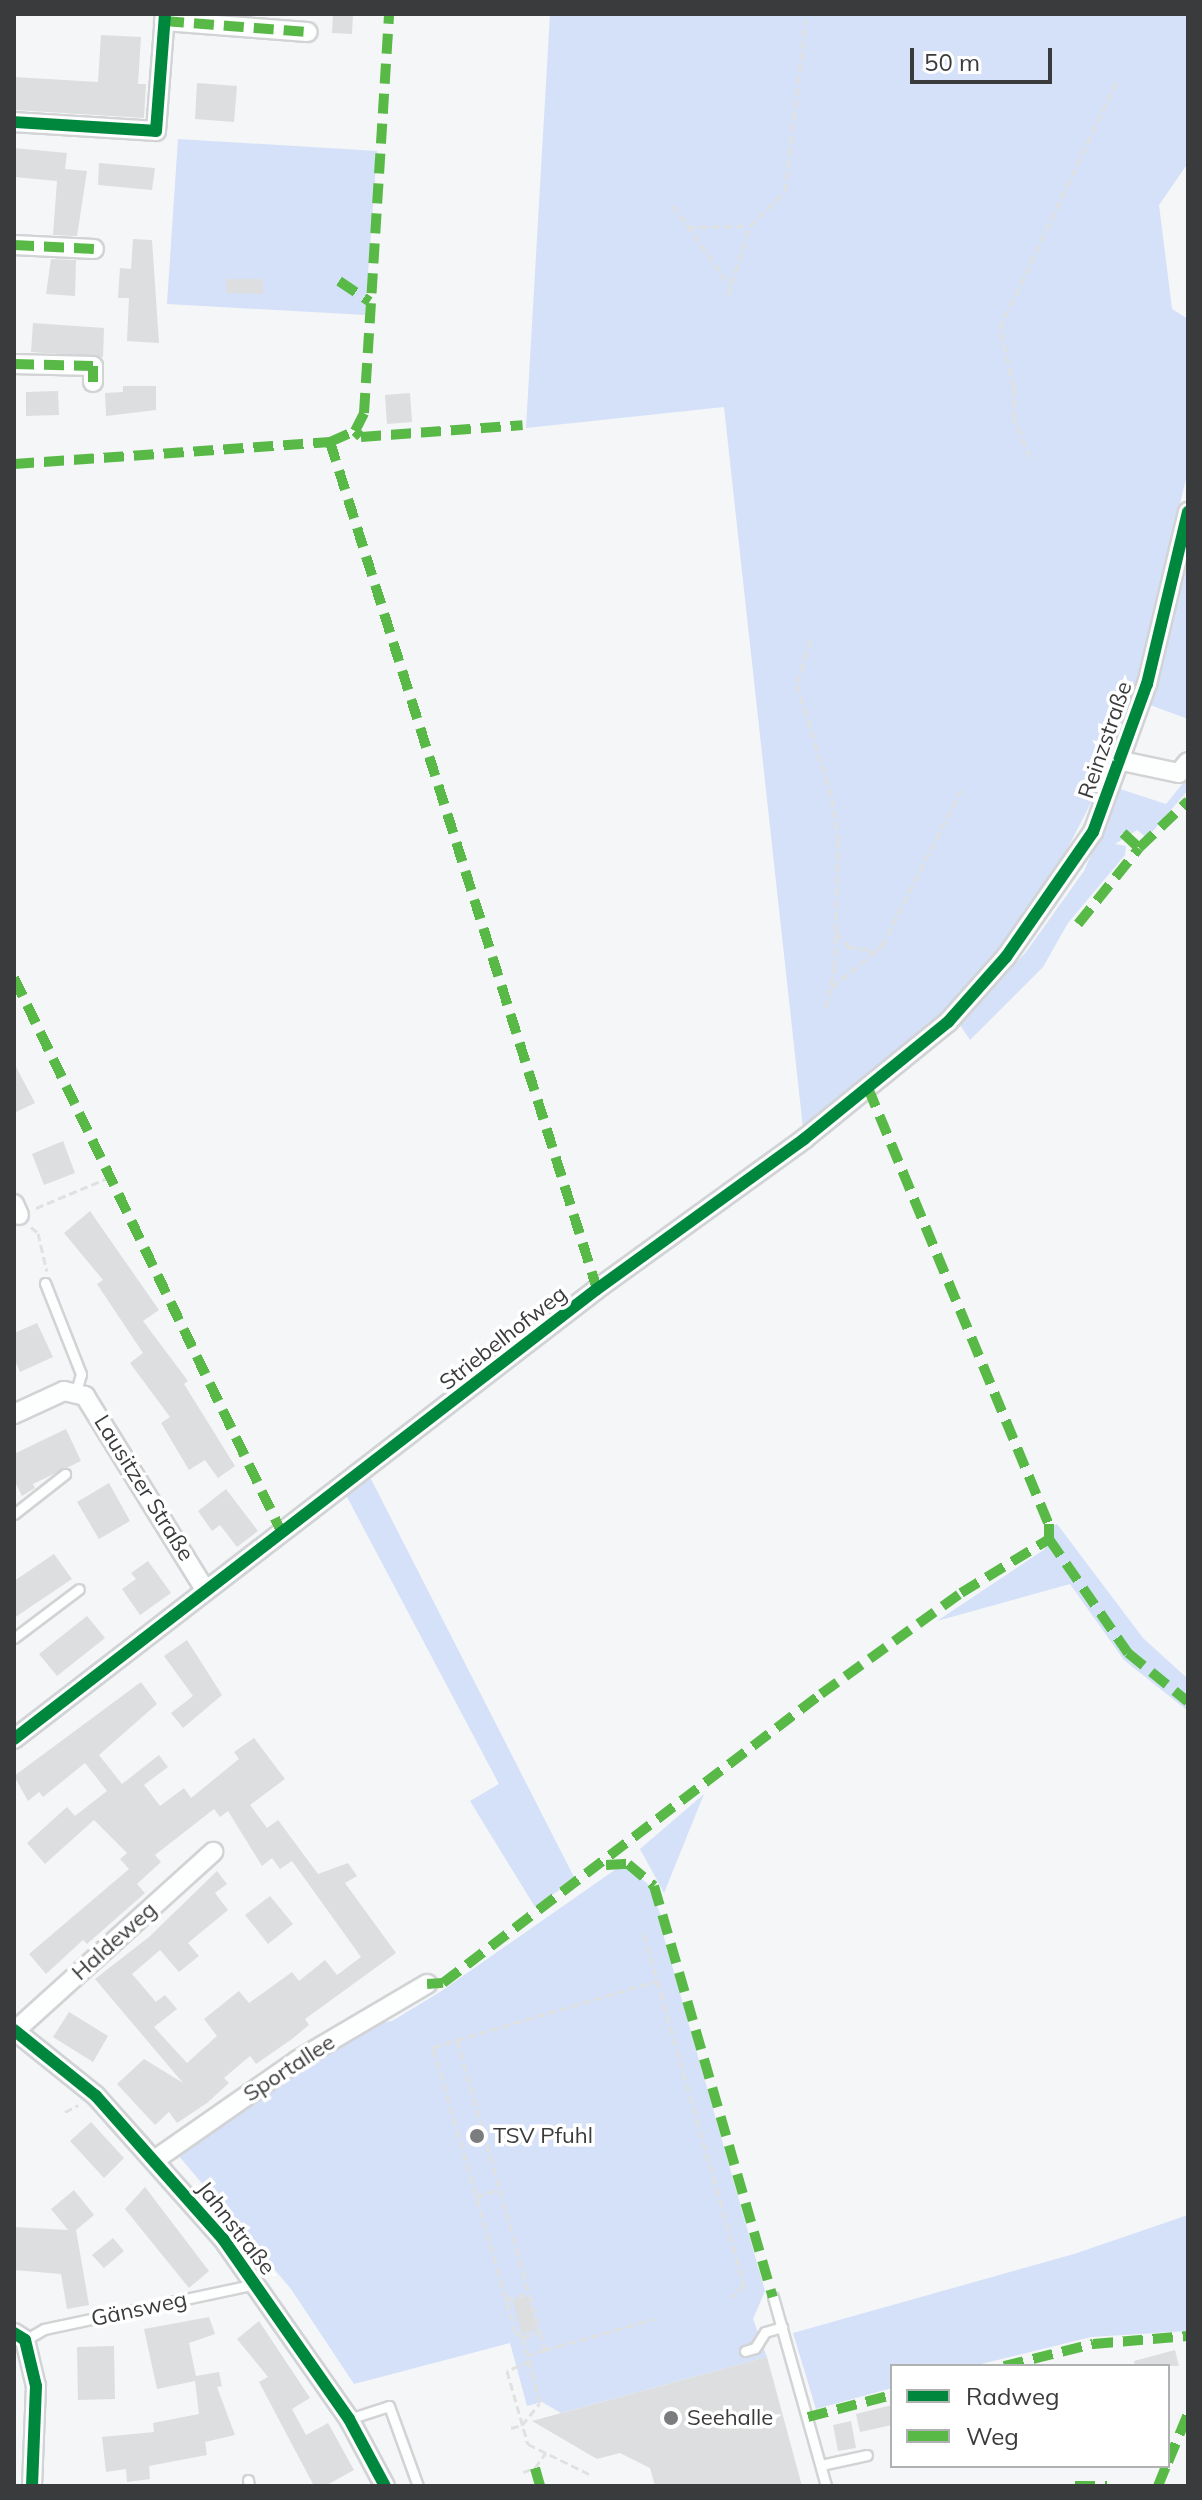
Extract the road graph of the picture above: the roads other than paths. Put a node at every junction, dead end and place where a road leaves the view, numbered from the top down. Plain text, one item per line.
1 (165, 18) edge
2 (308, 32) dead end
3 (14, 122) edge
4 (14, 245) edge
5 (94, 249) dead end
6 (14, 364) edge
7 (93, 382) dead end
8 (1188, 512) edge
9 (1122, 761) junction
10 (1188, 762) edge
11 (1006, 957) joint
12 (45, 1283) road end
13 (76, 1391) junction
14 (14, 1414) edge
15 (65, 1474) dead end
16 (14, 1514) edge
17 (79, 1589) dead end
18 (206, 1591) junction
19 (14, 1638) edge
20 (14, 1739) edge
21 (213, 1852) dead end
22 (427, 1984) dead end
23 (15, 2030) edge
24 (156, 2159) junction
25 (255, 2284) junction
26 (773, 2297) dead end
27 (782, 2327) junction
28 (20, 2336) edge
29 (745, 2351) dead end
30 (349, 2419) junction
31 (867, 2455) dead end
32 (821, 2465) junction
33 (32, 2486) edge
34 (385, 2486) edge
35 (418, 2486) edge
36 (826, 2486) edge

1 - 2 street
1 - 3 street
4 - 5 street
6 - 7 street
8 - 9 street, Reinzstraße
9 - 10 street
9 - 11 street, Reinzstraße
11 - 18 street, Striebelhofweg
12 - 13 lane
13 - 14 street
13 - 18 street, Lausitzer Straße
15 - 16 lane
17 - 19 lane
18 - 20 street, Striebelhofweg
21 - 23 street, Haldeweg
22 - 24 street, Sportallee
23 - 24 street, Jahnstraße
24 - 25 street, Jahnstraße
25 - 28 lane, Gänsweg
25 - 30 street, Jahnstraße
26 - 27 lane
27 - 29 lane
27 - 32 lane
28 - 33 street
30 - 34 street, Jahnstraße
30 - 35 lane
31 - 32 lane
32 - 36 lane

